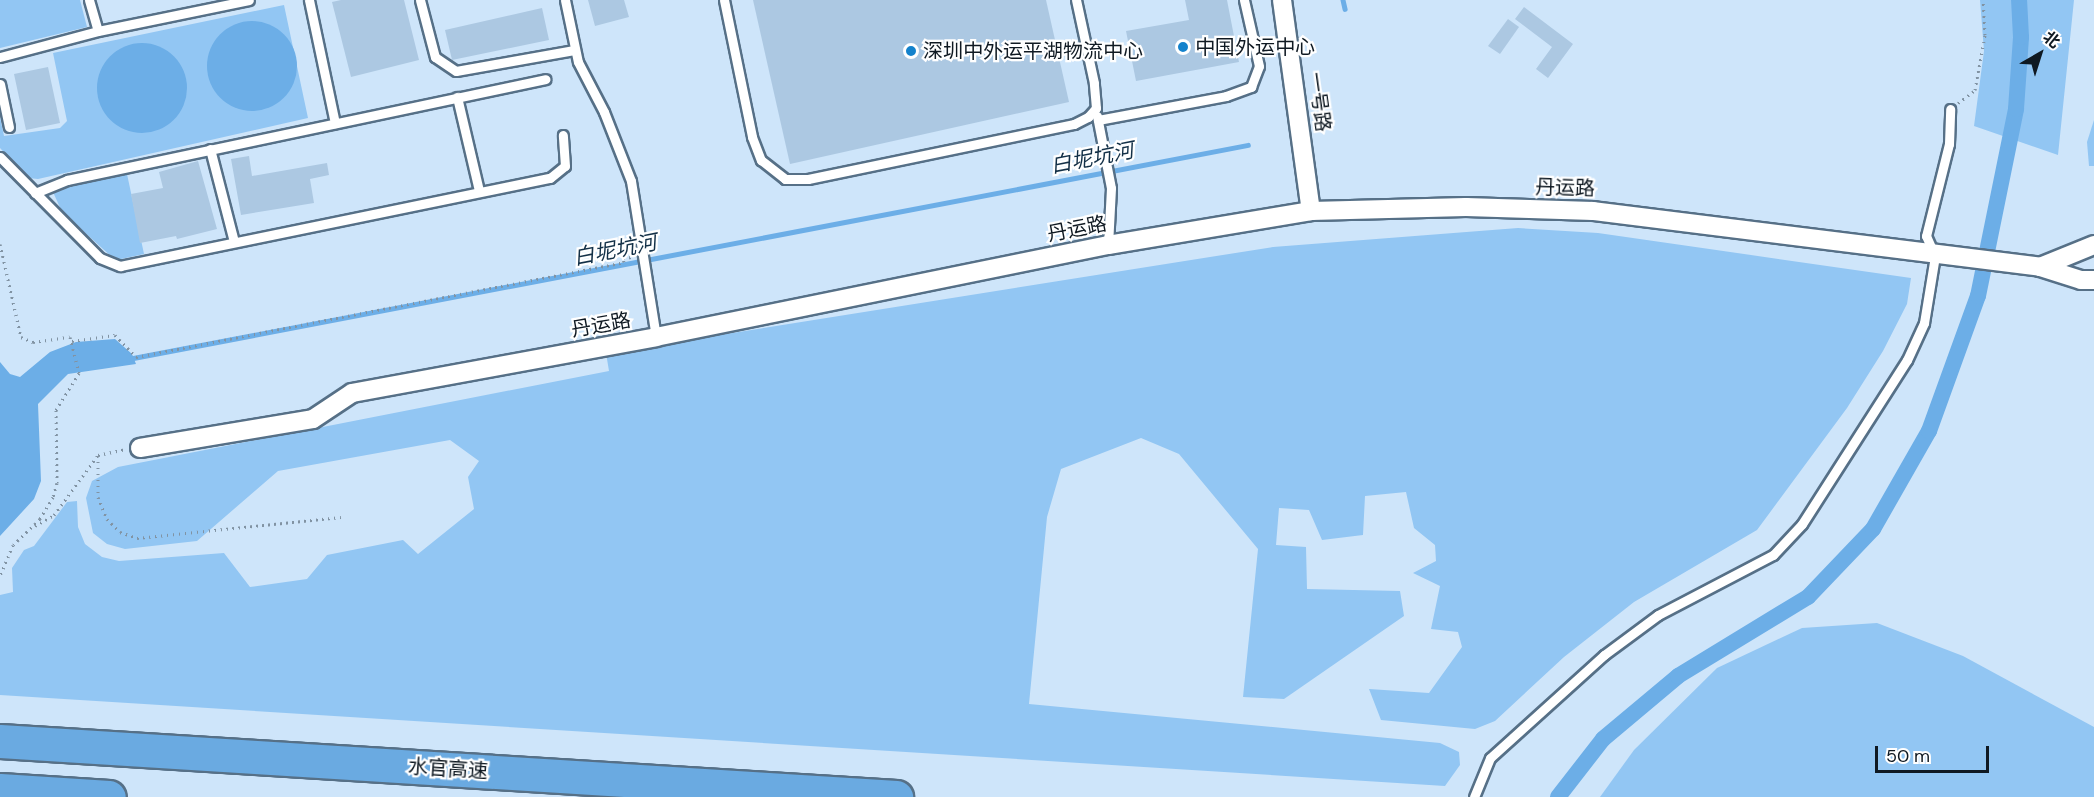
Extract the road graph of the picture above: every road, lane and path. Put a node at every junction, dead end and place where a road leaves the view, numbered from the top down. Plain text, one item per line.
1 (89, 0) edge
2 (249, 0) edge
3 (309, 0) edge
4 (420, 0) edge
5 (565, 0) edge
6 (724, 0) edge
7 (1076, 0) edge
8 (1244, 0) edge
9 (1282, 0) edge
10 (1983, 0) edge
11 (98, 31) junction
12 (574, 50) junction
13 (0, 57) edge
14 (546, 79) dead end
15 (0, 84) edge
16 (457, 97) junction
17 (1096, 108) junction
18 (1950, 109) joint
19 (1098, 120) junction
20 (335, 123) junction
21 (9, 127) dead end
22 (563, 135) dead end
23 (210, 149) junction
24 (0, 157) edge
25 (479, 191) junction
26 (35, 193) junction
27 (1311, 211) junction
28 (234, 242) junction
29 (0, 244) edge
30 (1108, 245) junction
31 (2094, 245) edge
32 (1935, 256) junction
33 (622, 258) dead end
34 (2040, 267) junction
35 (2094, 280) edge
36 (656, 337) junction
37 (72, 341) junction
38 (140, 448) joint
39 (98, 455) junction
40 (340, 518) dead end
41 (30, 529) junction
42 (0, 575) edge
43 (0, 741) edge
44 (0, 790) edge
45 (109, 797) edge
46 (896, 797) edge
47 (1474, 797) edge

1 - 11 lane
2 - 11 lane
3 - 20 lane
4 - 12 lane
5 - 12 lane
6 - 17 lane
7 - 17 lane
8 - 19 lane
9 - 27 street, 一号路
10 - 18 path
11 - 13 lane
12 - 36 lane
14 - 16 lane
15 - 21 lane
16 - 20 lane
16 - 25 lane
17 - 19 lane
18 - 32 lane
19 - 30 lane
20 - 23 lane
22 - 25 lane
23 - 26 lane
23 - 28 lane
24 - 26 lane
25 - 28 lane
26 - 28 lane
27 - 30 street, 丹运路
27 - 32 street, 丹运路
29 - 37 path
30 - 36 street, 丹运路
31 - 34 street, 丹运路
32 - 34 street, 丹运路
32 - 47 lane
33 - 37 path
34 - 35 street, 丹运路
36 - 38 street, 丹运路
37 - 41 path
38 - 39 path
39 - 40 path
39 - 41 path
41 - 42 path
43 - 46 highway, 水官高速
44 - 45 highway

